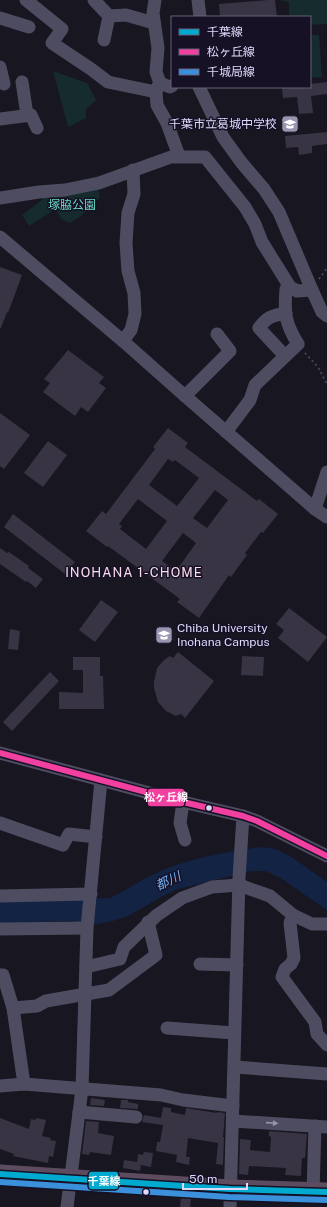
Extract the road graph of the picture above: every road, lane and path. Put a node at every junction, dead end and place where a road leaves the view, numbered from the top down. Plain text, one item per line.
1 (26, 0) edge
2 (94, 0) edge
3 (155, 0) edge
4 (198, 0) edge
5 (109, 16) junction
6 (200, 16) edge
7 (0, 18) edge
8 (154, 23) junction
9 (29, 27) dead end
10 (104, 40) dead end
11 (0, 66) edge
12 (22, 82) dead end
13 (4, 84) dead end
14 (162, 87) edge
15 (199, 88) edge
16 (27, 115) junction
17 (0, 119) edge
18 (36, 128) dead end
19 (179, 156) junction
20 (134, 170) junction
21 (0, 198) edge
22 (0, 237) edge
23 (290, 287) junction
24 (312, 290) junction
25 (286, 314) junction
26 (327, 316) edge
27 (217, 334) dead end
28 (123, 341) junction
29 (298, 344) junction
30 (285, 356) junction
31 (327, 384) edge
32 (184, 396) junction
33 (226, 432) junction
34 (327, 472) edge
35 (315, 509) junction
36 (327, 517) edge
37 (0, 753) edge
38 (101, 780) junction
39 (183, 802) junction
40 (243, 816) junction
41 (0, 823) edge
42 (96, 837) junction
43 (185, 840) dead end
44 (327, 856) edge
45 (239, 881) junction
46 (91, 894) junction
47 (0, 896) edge
48 (293, 915) junction
49 (148, 922) junction
50 (327, 924) edge
51 (87, 928) junction
52 (0, 929) edge
53 (200, 964) dead end
54 (236, 965) junction
55 (86, 967) junction
56 (0, 975) edge
57 (85, 995) junction
58 (13, 1008) junction
59 (167, 1028) dead end
60 (234, 1033) junction
61 (327, 1045) edge
62 (235, 1067) junction
63 (327, 1074) edge
64 (24, 1084) junction
65 (0, 1086) edge
66 (82, 1088) junction
67 (233, 1106) junction
68 (79, 1112) junction
69 (136, 1117) dead end
70 (233, 1121) junction
71 (321, 1126) edge
72 (0, 1174) edge
73 (71, 1179) junction
74 (320, 1192) edge
75 (230, 1198) edge
76 (67, 1207) edge

1 - 14 street
2 - 5 street
3 - 8 street
4 - 6 street
5 - 8 street
5 - 10 street
7 - 9 street
8 - 14 street
11 - 13 street
12 - 16 street
14 - 19 street
15 - 24 street
16 - 17 street
16 - 18 street
19 - 20 street
19 - 23 street
20 - 21 street
20 - 28 street
22 - 28 street
23 - 24 street
23 - 25 street
24 - 26 street
25 - 29 street
25 - 30 street
27 - 32 street
28 - 32 street
29 - 30 street
29 - 31 path
30 - 33 street
32 - 33 street
33 - 35 street
34 - 35 street
35 - 36 street
37 - 38 street
38 - 39 street
38 - 42 street
39 - 40 street
39 - 43 street
40 - 44 street
40 - 45 street
41 - 42 street
42 - 46 street
45 - 48 street
45 - 49 street
45 - 54 street
46 - 47 street
46 - 51 street
48 - 50 street
48 - 61 street
49 - 55 street
49 - 57 street
51 - 52 street
51 - 55 street
53 - 54 street
54 - 60 street
55 - 57 street
56 - 58 street
57 - 58 street
57 - 66 street
58 - 64 street
59 - 60 street
60 - 62 street
62 - 63 street
62 - 67 street
64 - 65 street
64 - 66 street
66 - 67 street
66 - 68 street
67 - 70 street
68 - 69 street
68 - 73 street
70 -> 71 street
70 - 75 street
71 - 74 street
72 - 73 highway
73 - 75 highway
73 - 76 street
74 - 75 highway

